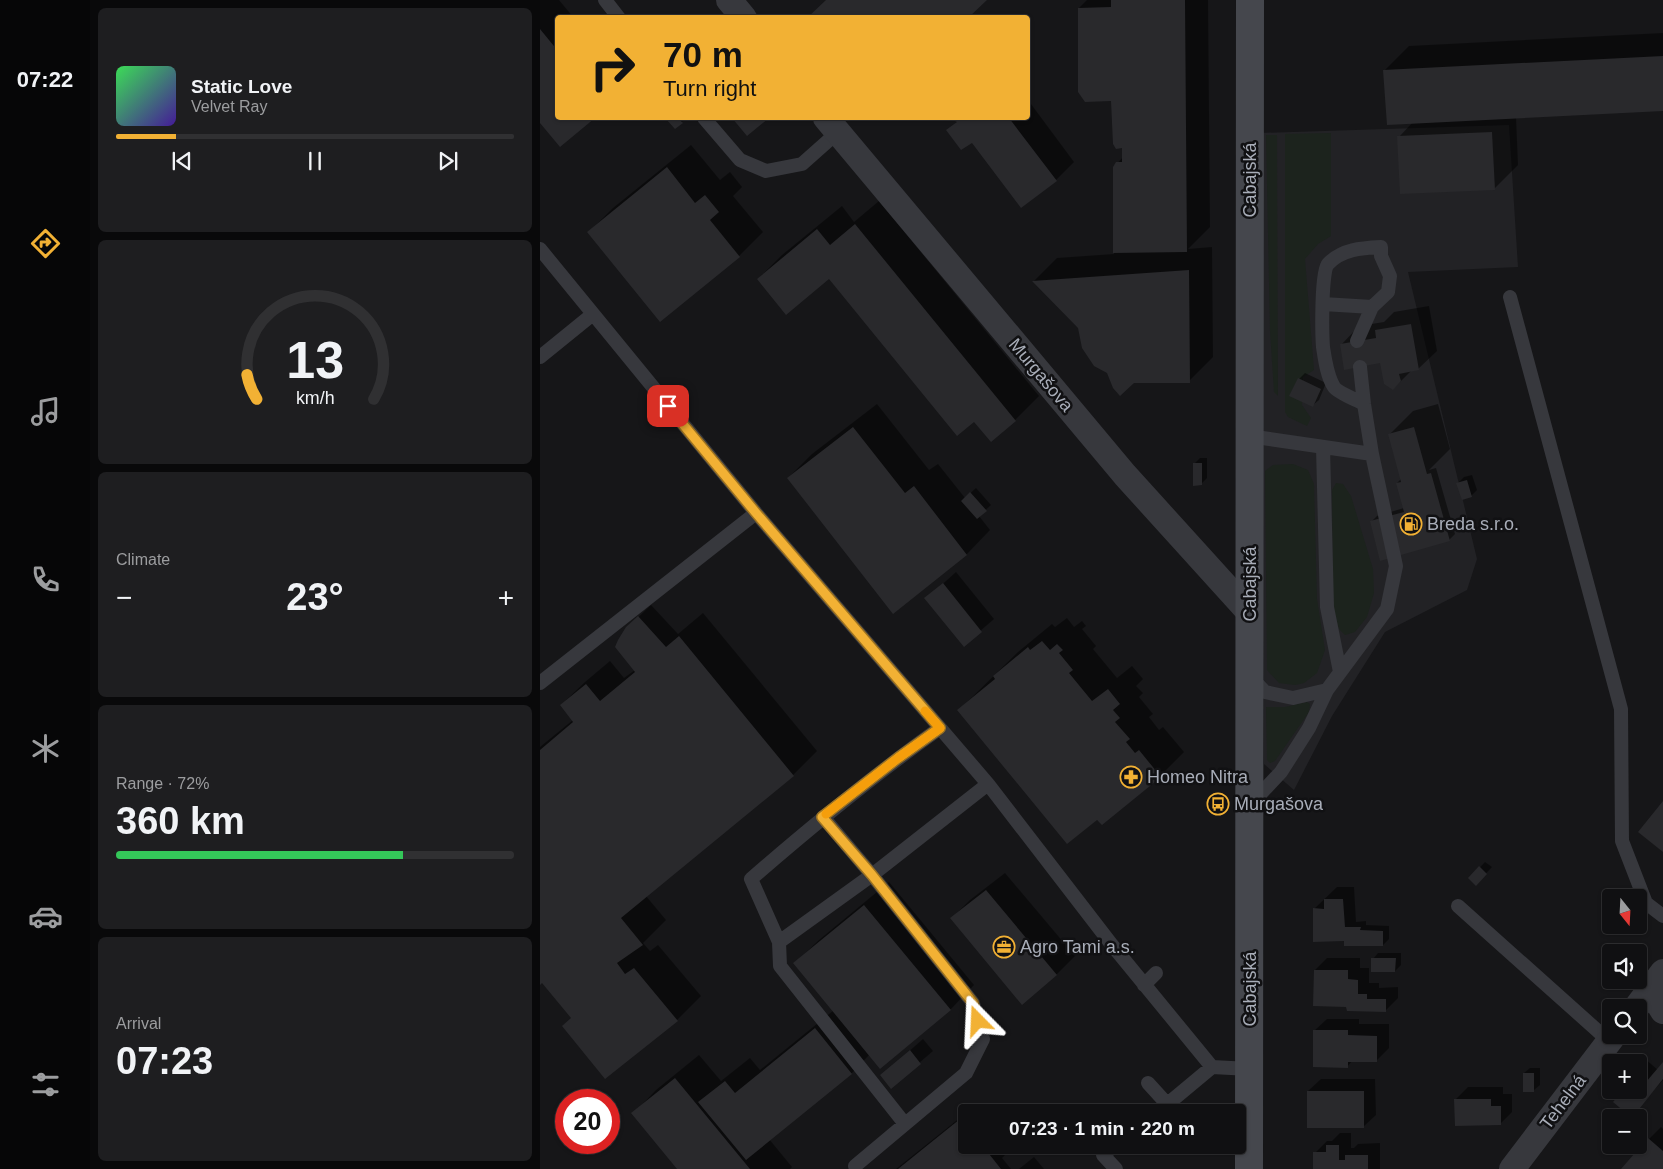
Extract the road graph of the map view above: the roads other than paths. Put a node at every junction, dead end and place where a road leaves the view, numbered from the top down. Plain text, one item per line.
1 (605, 0) edge
2 (1250, 0) edge
3 (618, 15) edge
4 (706, 120) edge
5 (832, 125) edge
6 (540, 248) edge
7 (1510, 297) dead end
8 (1324, 304) junction
9 (1372, 307) junction
10 (593, 314) junction
11 (1357, 341) dead end
12 (540, 357) edge
13 (1360, 367) dead end
14 (1364, 404) junction
15 (1249, 436) junction
16 (1323, 447) junction
17 (1372, 454) junction
18 (756, 513) junction
19 (1250, 613) junction
20 (1340, 672) junction
21 (1250, 675) junction
22 (540, 683) edge
23 (1327, 690) junction
24 (940, 728) junction
25 (988, 784) junction
26 (1250, 804) junction
27 (822, 817) junction
28 (872, 875) junction
29 (1458, 906) dead end
30 (1663, 916) edge
31 (779, 942) junction
32 (1156, 973) dead end
33 (1144, 985) junction
34 (1602, 1030) edge
35 (1606, 1044) edge
36 (1212, 1067) junction
37 (1250, 1068) junction
38 (1148, 1083) dead end
39 (1160, 1104) edge
40 (1169, 1104) edge
41 (905, 1124) junction
42 (1104, 1154) edge
43 (856, 1166) dead end
44 (1116, 1169) edge
45 (1249, 1169) edge
46 (1512, 1169) edge

1 - 3 lane
2 - 15 main road, Cabajská
4 - 5 lane, Murgašova
5 - 19 street, Murgašova
6 - 10 lane
7 - 30 lane
8 - 9 lane
8 - 9 lane
8 - 14 lane
9 - 11 lane
10 - 12 lane
10 - 18 lane
13 - 14 lane
14 - 17 lane
15 - 16 lane
15 - 19 main road, Cabajská
16 - 17 lane
16 - 20 lane
17 - 20 lane
18 - 22 lane
18 - 24 lane
19 - 21 main road, Cabajská
20 - 23 lane
21 - 23 lane
21 - 26 main road, Cabajská
23 - 26 lane
24 - 25 lane
24 - 27 lane
25 - 28 lane
25 - 33 lane
26 - 37 main road, Cabajská
27 - 28 lane
27 - 31 lane
28 - 31 lane
28 - 41 lane
29 - 34 lane
31 - 41 lane
32 - 33 lane
33 - 36 lane
35 - 46 street, Tehelná
36 - 37 lane
36 - 40 lane
37 - 45 main road, Cabajská
38 - 39 lane
41 - 43 lane
42 - 44 lane

